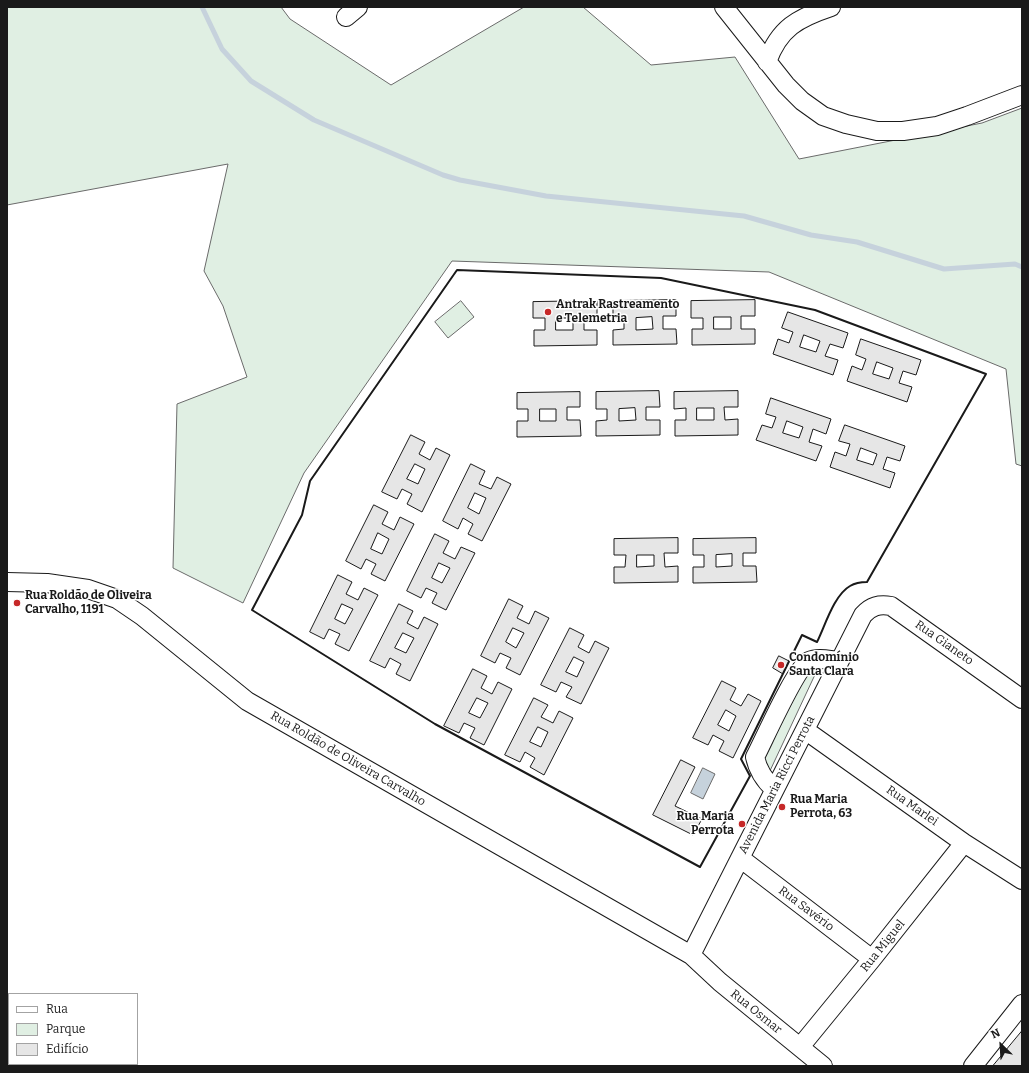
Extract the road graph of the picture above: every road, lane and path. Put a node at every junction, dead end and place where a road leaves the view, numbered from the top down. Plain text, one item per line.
1 (724, 7) edge
2 (831, 7) edge
3 (767, 62) junction
4 (1022, 95) edge
5 (7, 582) edge
6 (863, 615) joint
7 (839, 662) junction
8 (1022, 699) edge
9 (804, 730) junction
10 (774, 789) junction
11 (964, 843) junction
12 (740, 858) junction
13 (1022, 880) edge
14 (690, 955) junction
15 (872, 959) junction
16 (1022, 1004) edge
17 (800, 1047) junction
18 (824, 1066) edge
19 (973, 1066) edge

1 - 3 street
2 - 3 street
3 - 4 street
5 - 14 street, Rua Roldão de Oliveira Carvalho
6 - 7 street, Avenida Maria Ricci Perrota
6 - 8 street, Rua Gianeto
7 - 9 street, Avenida Maria Ricci Perrota
7 - 10 street
9 - 10 street, Avenida Maria Ricci Perrota
9 - 11 street, Rua Marlei
10 - 12 street, Avenida Maria Ricci Perrota
11 - 13 street, Rua Marlei
11 - 15 street, Rua Miguel
12 - 14 street, Avenida Maria Ricci Perrota
12 - 15 street, Rua Savério
14 - 17 street, Rua Osmar
15 - 17 street, Rua Miguel
16 - 19 street
17 - 18 street, Rua Osmar

